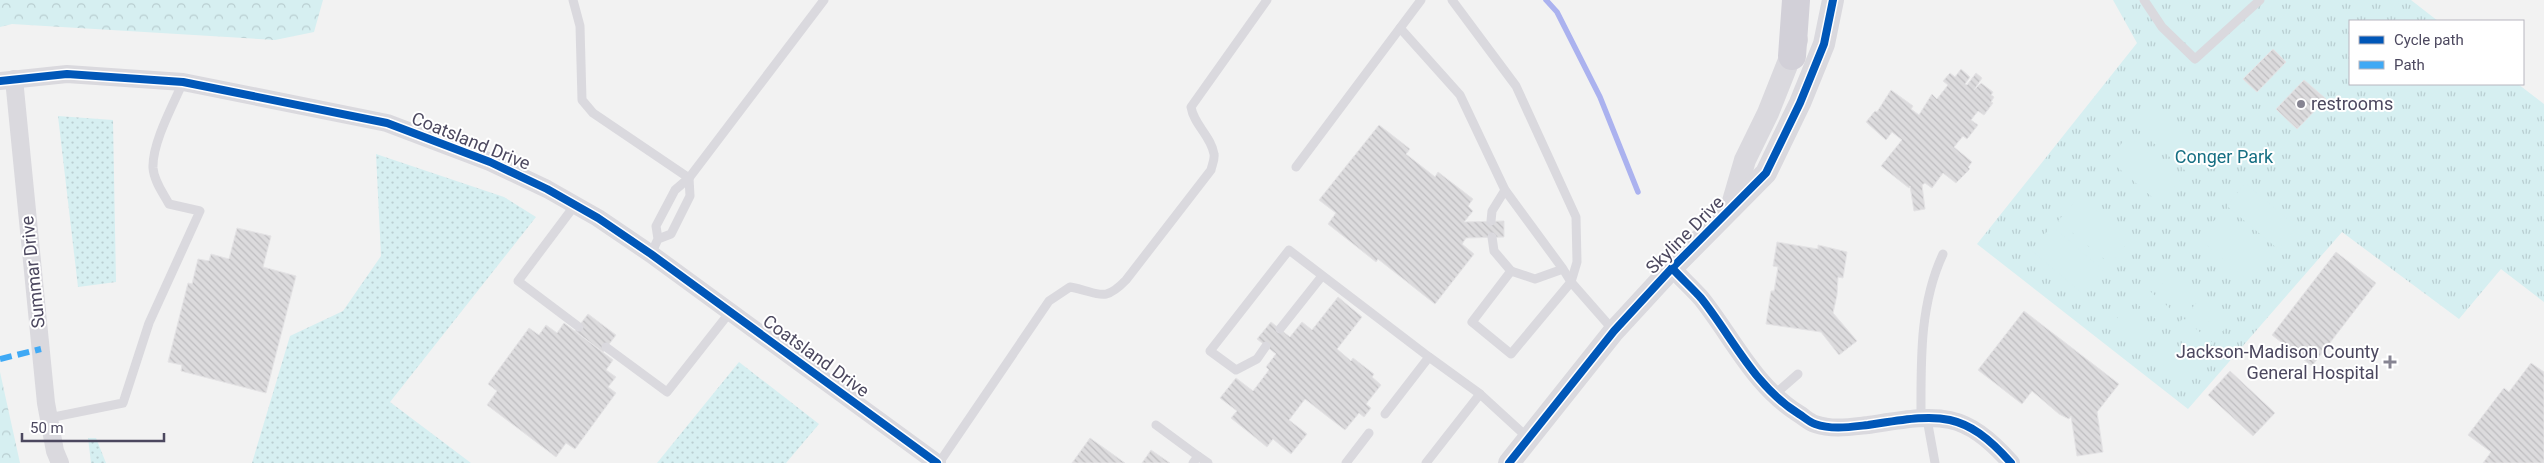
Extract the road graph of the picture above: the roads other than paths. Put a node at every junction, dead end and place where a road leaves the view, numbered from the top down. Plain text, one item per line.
1 (572, 0) edge
2 (824, 0) edge
3 (1267, 0) edge
4 (1421, 0) edge
5 (1452, 0) edge
6 (1796, 0) edge
7 (1807, 0) edge
8 (1833, 0) edge
9 (2144, 0) edge
10 (2260, 0) edge
11 (1400, 28) junction
12 (1792, 56) junction
13 (7, 80) edge
14 (183, 82) junction
15 (1296, 167) dead end
16 (689, 178) junction
17 (1505, 190) junction
18 (575, 205) junction
19 (1730, 211) junction
20 (1491, 221) dead end
21 (1492, 238) dead end
22 (654, 246) junction
23 (1943, 254) dead end
24 (1672, 268) junction
25 (1563, 269) junction
26 (1511, 271) junction
27 (1322, 276) junction
28 (1572, 282) junction
29 (730, 312) junction
30 (579, 327) dead end
31 (1280, 329) dead end
32 (1614, 332) junction
33 (1266, 346) dead end
34 (606, 347) dead end
35 (1429, 357) junction
36 (1798, 374) dead end
37 (1480, 394) junction
38 (1774, 395) junction
39 (1385, 414) dead end
40 (49, 418) junction
41 (1924, 418) junction
42 (1156, 425) dead end
43 (1369, 433) dead end
44 (1528, 438) junction
45 (1196, 459) edge
46 (60, 463) edge
47 (938, 463) edge
48 (1208, 463) edge
49 (1346, 463) edge
50 (1426, 463) edge
51 (1509, 463) edge
52 (1935, 463) edge
53 (2011, 463) edge

1 - 16 lane
2 - 16 lane
3 - 47 lane
4 - 11 lane
5 - 28 lane
6 - 12 main road
7 - 12 street, Skyline Drive
8 - 19 street, Skyline Drive
9 - 10 lane
11 - 15 lane
11 - 17 lane
12 - 19 street, Skyline Drive
13 - 14 street, Coatsland Drive
13 - 40 street, Summar Drive
14 - 18 street, Coatsland Drive
14 - 40 lane
16 - 22 lane
16 - 22 lane
17 - 20 lane
17 - 25 lane
18 - 22 street, Coatsland Drive
18 - 30 lane
19 - 24 street, Skyline Drive
21 - 26 lane
22 - 29 street, Coatsland Drive
23 - 41 lane
24 - 32 street, Skyline Drive
24 - 38 street
25 - 26 lane
25 - 28 lane
26 - 28 lane
27 - 31 lane
27 - 33 lane
27 - 35 lane
28 - 32 lane
29 - 34 lane
29 - 47 street, Coatsland Drive
32 - 44 street, Skyline Drive
35 - 37 lane
35 - 39 lane
36 - 38 lane
37 - 44 lane
37 - 50 lane
38 - 41 street
40 - 46 street, Summar Drive
41 - 52 lane
41 - 53 street
42 - 45 lane
43 - 49 lane
44 - 51 street, Skyline Drive
45 - 48 lane

